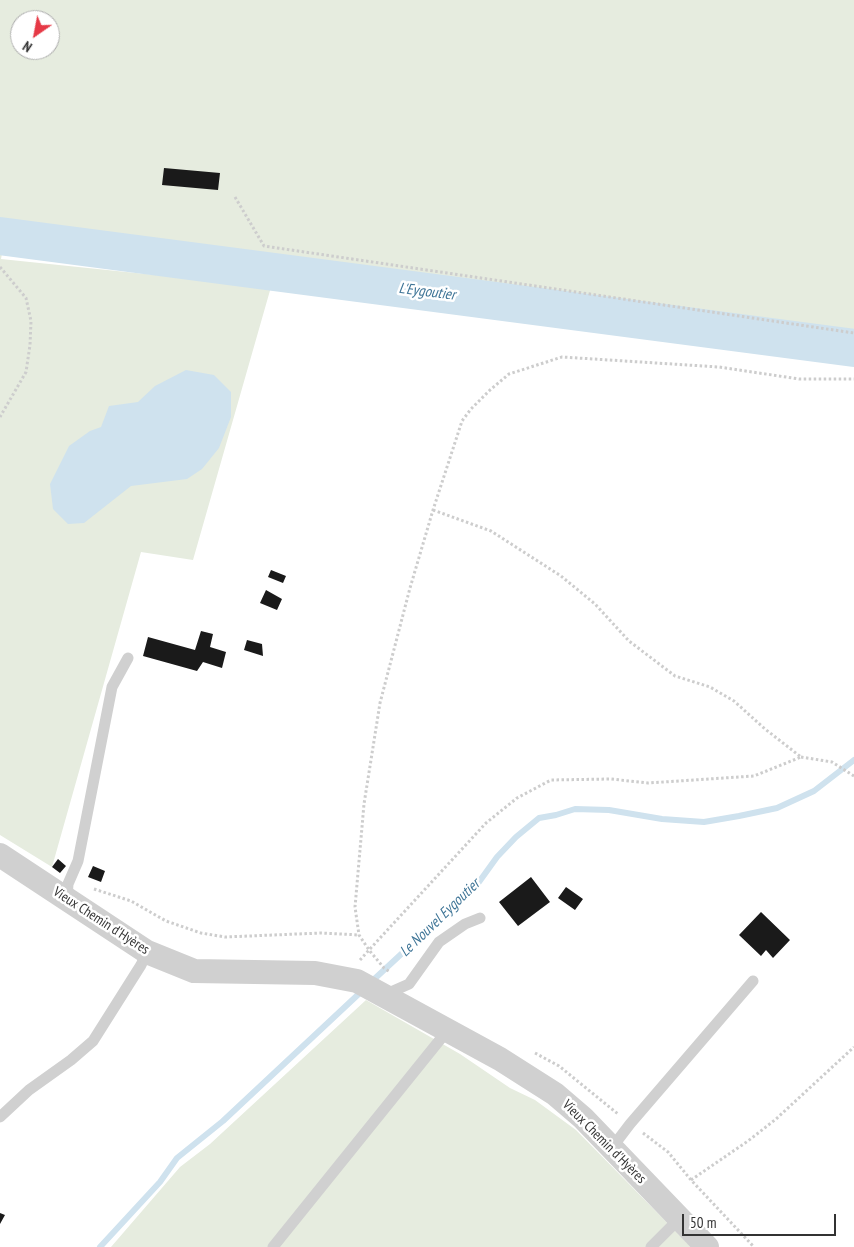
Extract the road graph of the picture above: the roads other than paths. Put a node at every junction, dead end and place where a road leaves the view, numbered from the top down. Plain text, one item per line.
1 (128, 658) dead end
2 (0, 855) edge
3 (68, 892) junction
4 (480, 918) dead end
5 (147, 952) junction
6 (753, 981) dead end
7 (382, 995) junction
8 (448, 1031) junction
9 (0, 1117) edge
10 (611, 1149) junction
11 (679, 1219) junction
12 (273, 1247) edge
13 (651, 1247) edge
14 (707, 1247) edge

1 - 3 lane
2 - 3 street, Vieux Chemin d'Hyères
3 - 5 street, Vieux Chemin d'Hyères
4 - 7 lane
5 - 7 street, Vieux Chemin d'Hyères
5 - 9 lane
6 - 10 lane
7 - 8 street, Vieux Chemin d'Hyères
8 - 10 street, Vieux Chemin d'Hyères
8 - 12 lane
10 - 11 street, Vieux Chemin d'Hyères
11 - 13 lane
11 - 14 street, Vieux Chemin d'Hyères

